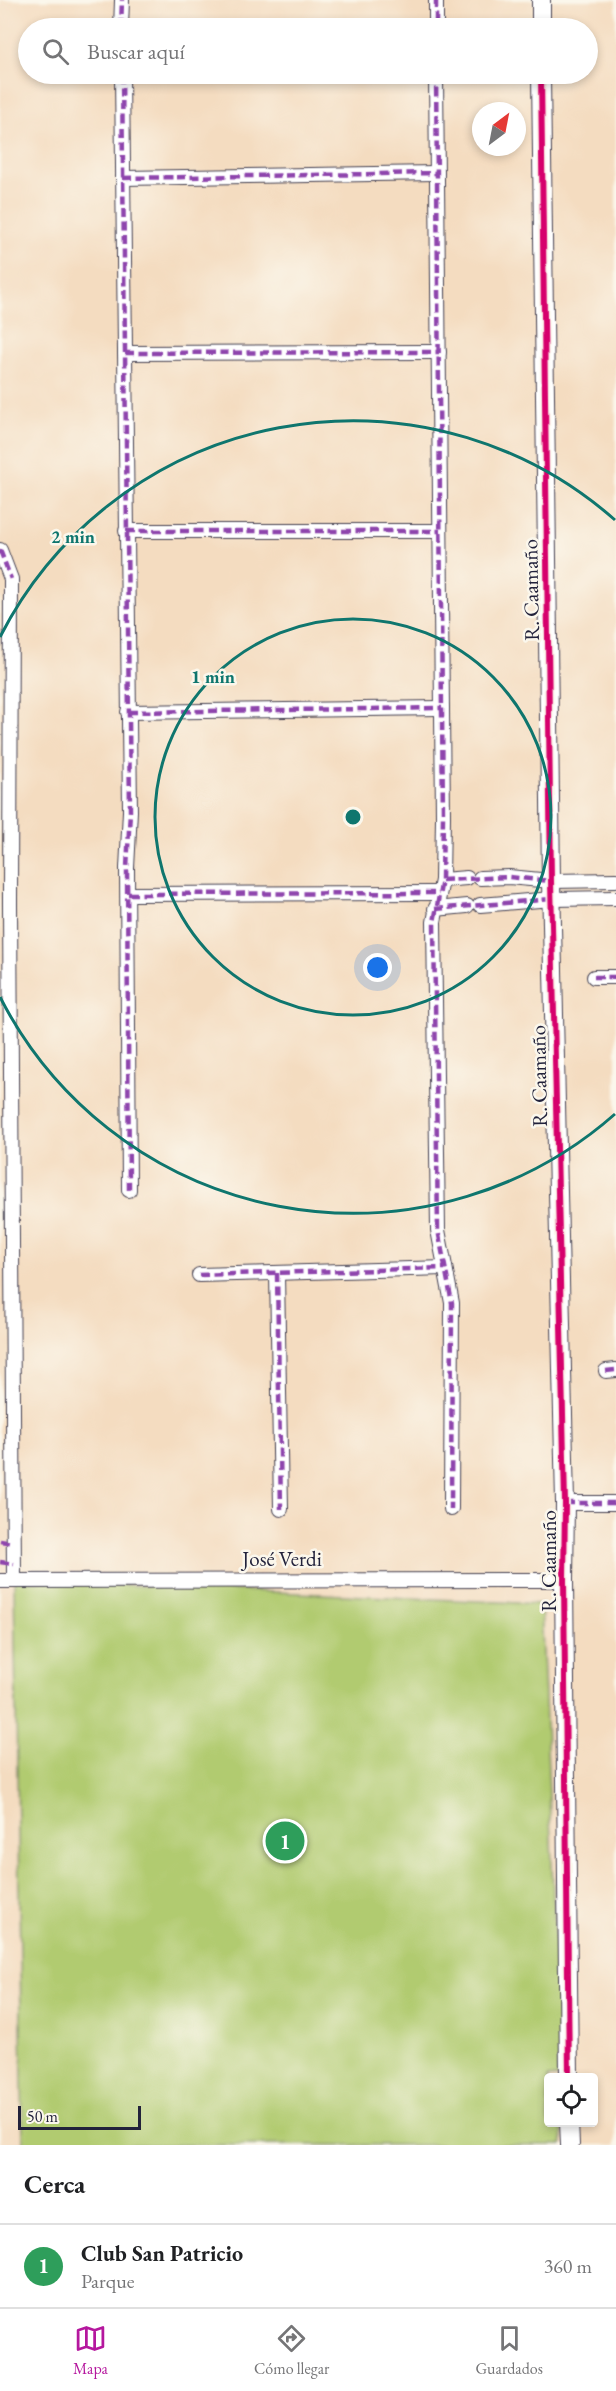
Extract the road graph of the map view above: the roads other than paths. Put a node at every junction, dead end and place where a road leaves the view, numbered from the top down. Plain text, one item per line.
1 (122, 0) edge
2 (436, 0) edge
3 (541, 0) edge
4 (121, 18) edge
5 (436, 18) edge
6 (541, 18) edge
7 (122, 84) edge
8 (436, 84) edge
9 (541, 84) edge
10 (437, 173) junction
11 (123, 178) junction
12 (439, 352) junction
13 (125, 353) junction
14 (126, 531) junction
15 (440, 531) junction
16 (1, 554) edge
17 (442, 708) junction
18 (128, 711) junction
19 (616, 880) edge
20 (441, 886) junction
21 (551, 890) junction
22 (128, 894) junction
23 (616, 898) edge
24 (5, 904) edge
25 (435, 909) junction
26 (594, 976) dead end
27 (616, 977) edge
28 (129, 1190) dead end
29 (445, 1268) junction
30 (277, 1273) junction
31 (199, 1275) dead end
32 (565, 1503) junction
33 (616, 1503) edge
34 (281, 1509) dead end
35 (451, 1509) dead end
36 (7, 1542) edge
37 (7, 1563) edge
38 (14, 1580) junction
39 (564, 1580) junction
40 (0, 1581) edge
41 (569, 2073) edge
42 (569, 2127) edge
43 (570, 2145) edge

1 - 4 street
2 - 5 street
3 - 6 street
7 - 11 street
8 - 10 street
9 - 21 street, R. Caamaño
10 - 11 street
10 - 12 street
11 - 13 street
12 - 13 street
12 - 15 street
13 - 14 street
14 - 15 street
14 - 18 street
15 - 17 street
16 - 24 street
17 - 18 street
17 - 20 street
18 - 22 street
19 - 21 street
20 - 21 street
20 - 22 street
20 - 25 street
21 - 23 street
21 - 25 street
21 - 32 street, R. Caamaño
22 - 28 street
24 - 36 street
25 - 29 street
26 - 27 street
29 - 30 street
29 - 35 street
30 - 31 street
30 - 34 street
32 - 33 street
32 - 39 street, R. Caamaño
36 - 37 street
37 - 38 street
38 - 39 street, José Verdi
38 - 40 street, José Verdi
39 - 41 street, R. Caamaño
42 - 43 street

